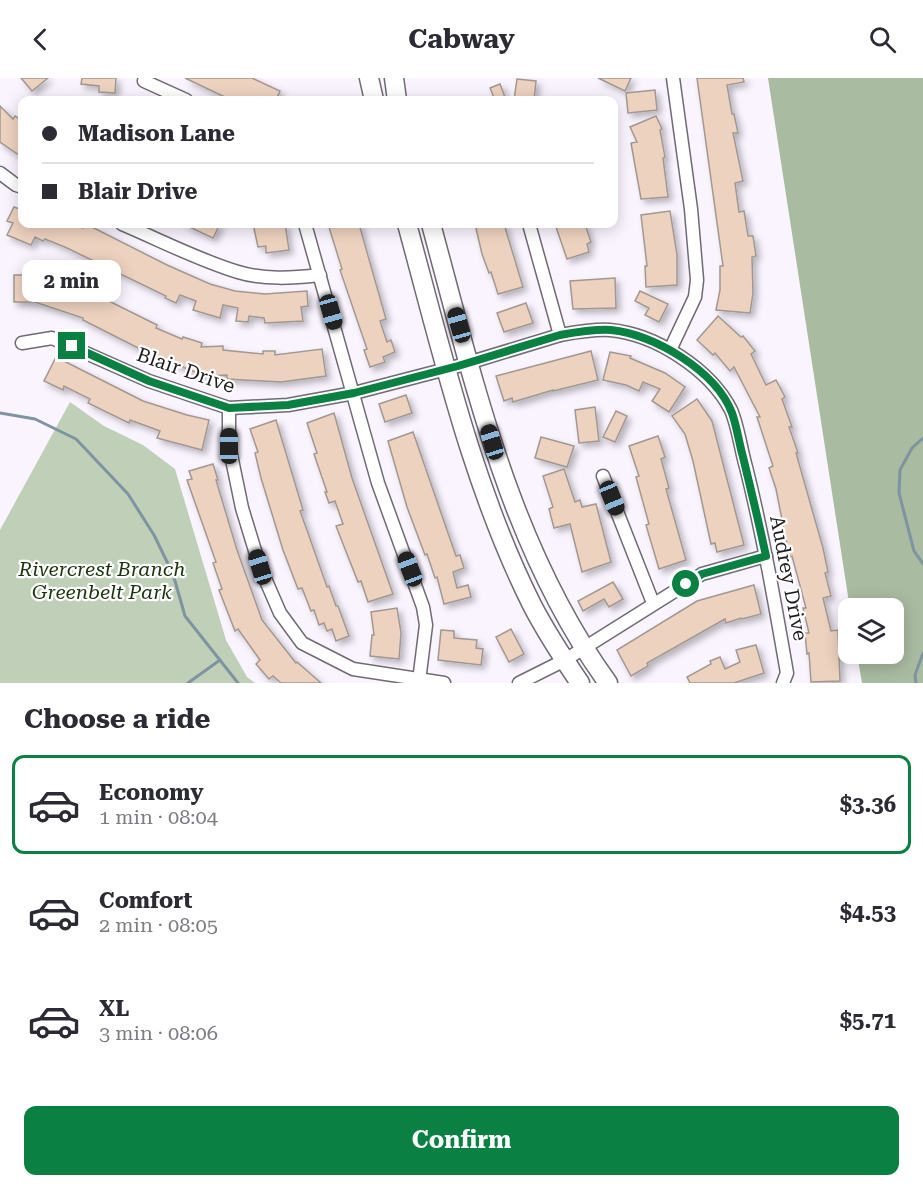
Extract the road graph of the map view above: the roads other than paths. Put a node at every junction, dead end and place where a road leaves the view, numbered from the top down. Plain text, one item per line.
1 (369, 78) edge
2 (394, 78) edge
3 (673, 78) edge
4 (145, 79) edge
5 (178, 96) edge
6 (373, 96) edge
7 (396, 96) edge
8 (0, 173) edge
9 (18, 186) edge
10 (131, 228) edge
11 (306, 228) edge
12 (408, 228) edge
13 (432, 228) edge
14 (530, 228) edge
15 (320, 275) junction
16 (560, 335) junction
17 (22, 343) dead end
18 (670, 350) junction
19 (470, 363) junction
20 (447, 369) junction
21 (354, 393) junction
22 (229, 408) junction
23 (603, 476) dead end
24 (766, 556) junction
25 (653, 603) junction
26 (585, 648) junction
27 (565, 660) junction
28 (419, 681) junction
29 (785, 681) edge
30 (444, 683) edge
31 (519, 683) edge
32 (580, 683) edge
33 (608, 683) edge

1 - 6 main road
2 - 7 main road
3 - 18 street
4 - 5 street
8 - 9 street
10 - 15 street
11 - 15 street
12 - 20 main road
13 - 19 main road
14 - 16 street
15 - 21 street
16 - 18 street, Audrey Drive
16 - 19 street, Audrey Drive
17 - 22 street, Blair Drive
18 - 24 street, Audrey Drive
19 - 20 street, Audrey Drive
19 - 26 main road
20 - 21 street, Blair Drive
20 - 27 main road
21 - 22 street, Blair Drive
21 - 28 street
22 - 28 street
23 - 25 street
24 - 25 street
24 - 29 street, Audrey Drive
25 - 26 street
26 - 27 street
26 - 33 main road
27 - 31 street
27 - 32 main road
28 - 30 street

